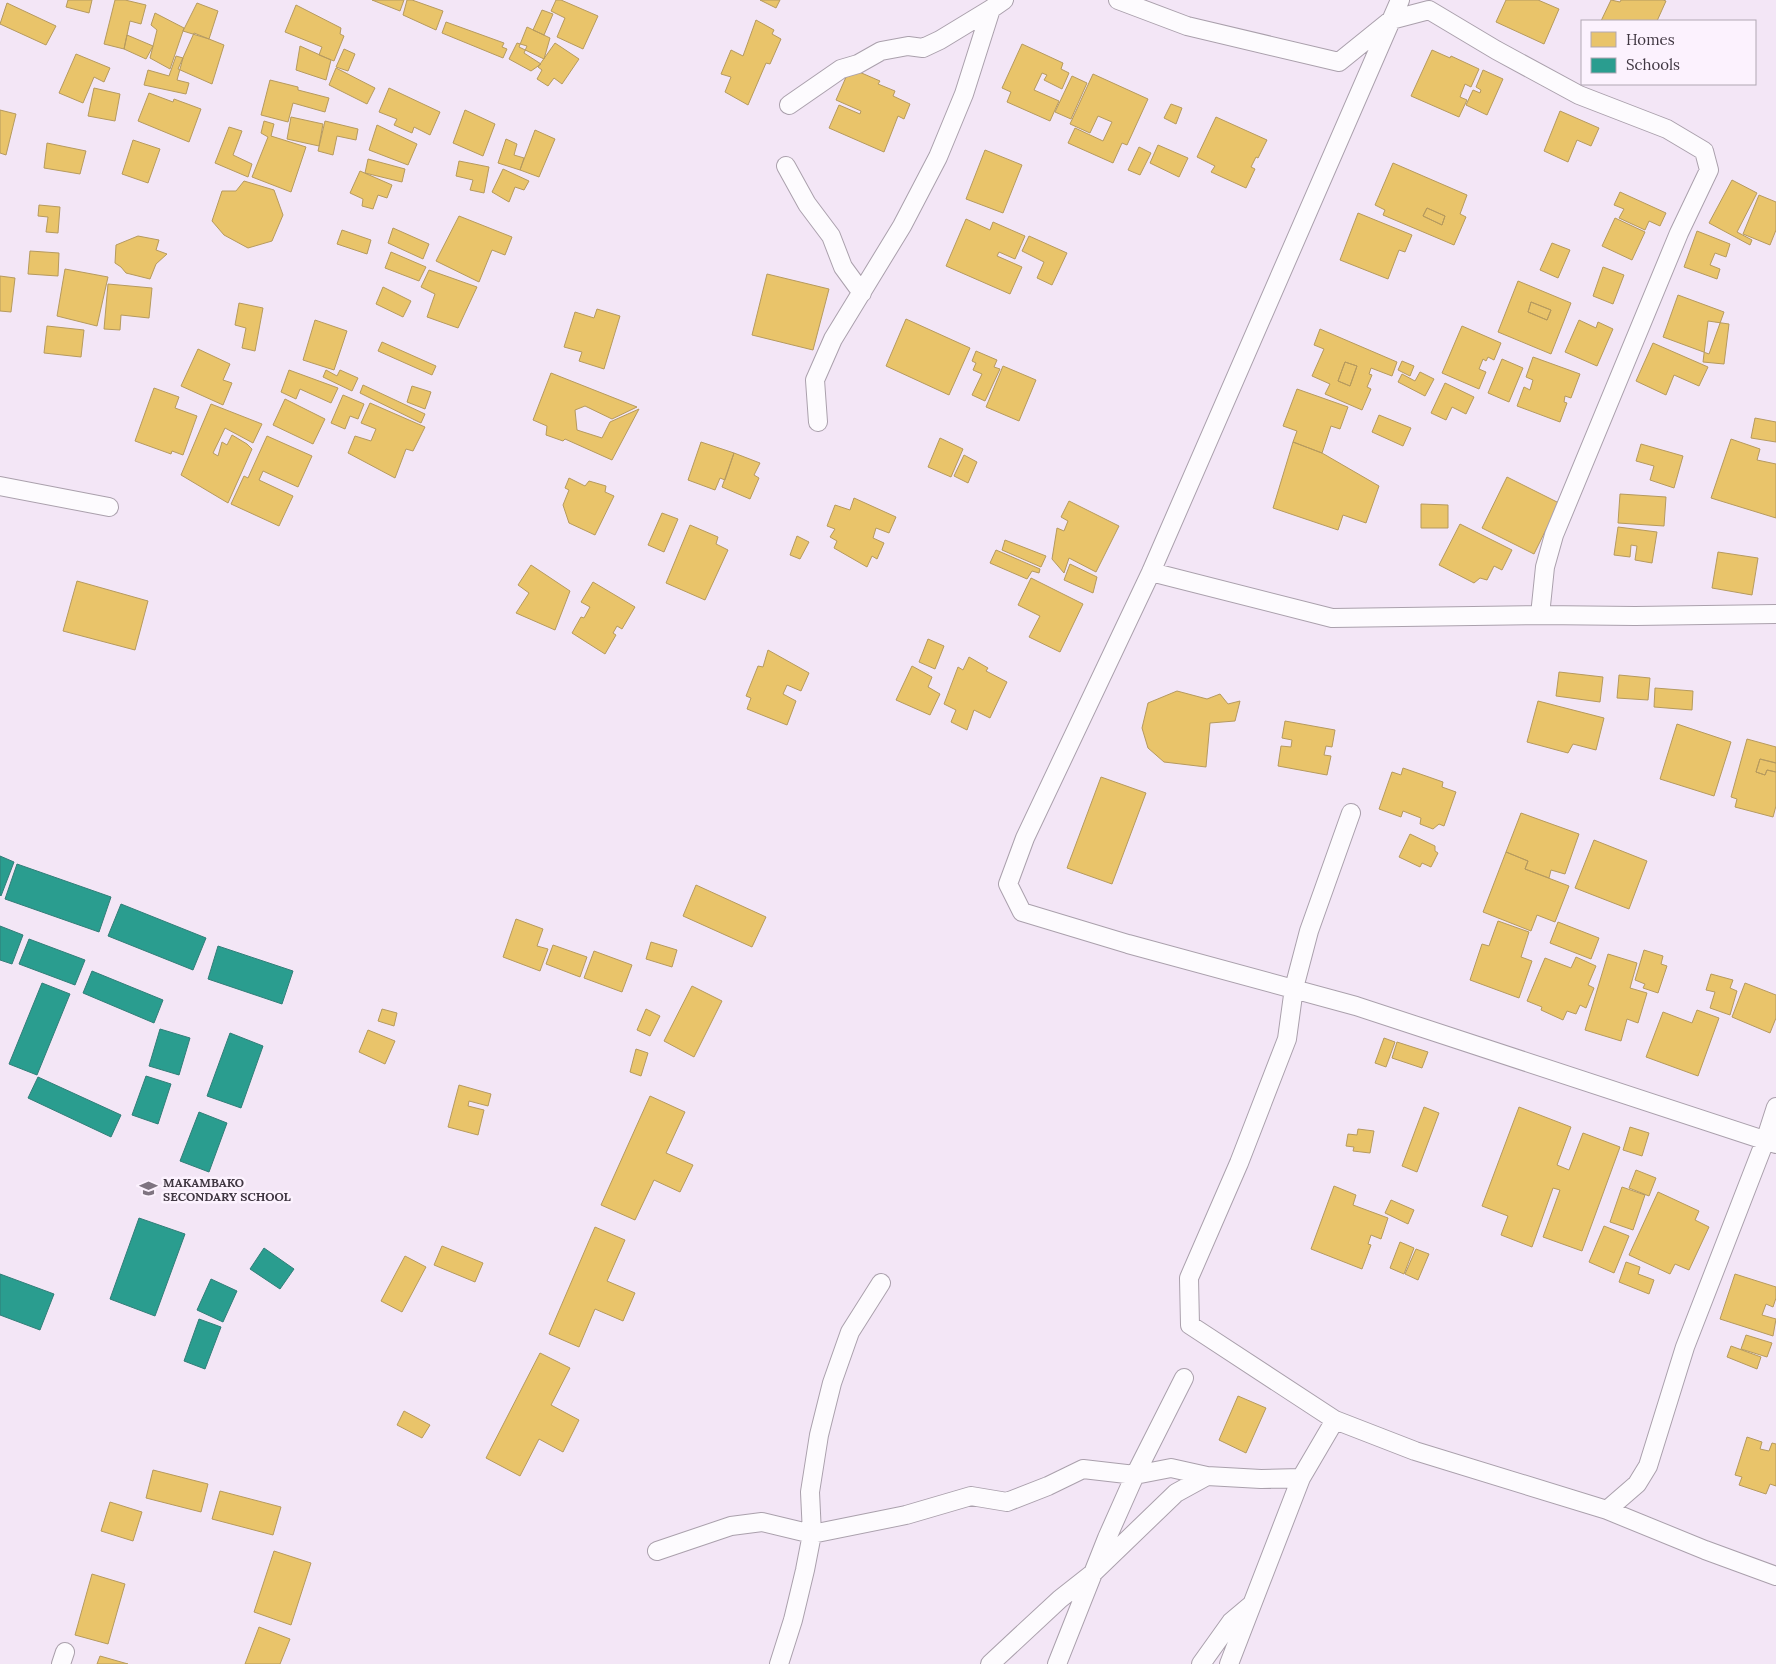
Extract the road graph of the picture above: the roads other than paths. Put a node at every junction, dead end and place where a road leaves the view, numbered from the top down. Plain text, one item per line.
1 (1118, 0) edge
2 (1400, 0) edge
3 (997, 4) edge
4 (1391, 20) junction
5 (789, 105) dead end
6 (786, 166) dead end
7 (862, 293) junction
8 (818, 422) dead end
9 (0, 486) edge
10 (109, 507) dead end
11 (1152, 572) junction
12 (1776, 614) edge
13 (1540, 615) junction
14 (1351, 813) dead end
15 (1294, 988) junction
16 (1776, 1107) edge
17 (1770, 1142) edge
18 (880, 1283) dead end
19 (1184, 1378) dead end
20 (1335, 1420) junction
21 (1135, 1476) junction
22 (1208, 1476) junction
23 (1301, 1478) junction
24 (1607, 1510) junction
25 (812, 1534) junction
26 (657, 1551) dead end
27 (1093, 1573) junction
28 (1776, 1576) edge
29 (1253, 1604) junction
30 (779, 1664) edge
31 (990, 1664) edge
32 (1057, 1664) edge
33 (1201, 1664) edge
34 (1229, 1664) edge

1 - 4 street
2 - 4 street
3 - 5 street
3 - 7 street
4 - 11 street
4 - 13 street
6 - 7 street
7 - 8 street
9 - 10 street
11 - 13 street
11 - 15 street
12 - 13 street
14 - 15 street
15 - 17 street
15 - 20 street
16 - 17 street
17 - 24 street
18 - 25 street
19 - 21 street
20 - 23 street
20 - 24 street
21 - 22 street
21 - 25 street
21 - 27 street
22 - 23 street
22 - 27 street
23 - 29 street
24 - 28 street
25 - 26 street
25 - 30 street
27 - 31 street
27 - 32 street
29 - 33 street
29 - 34 street

